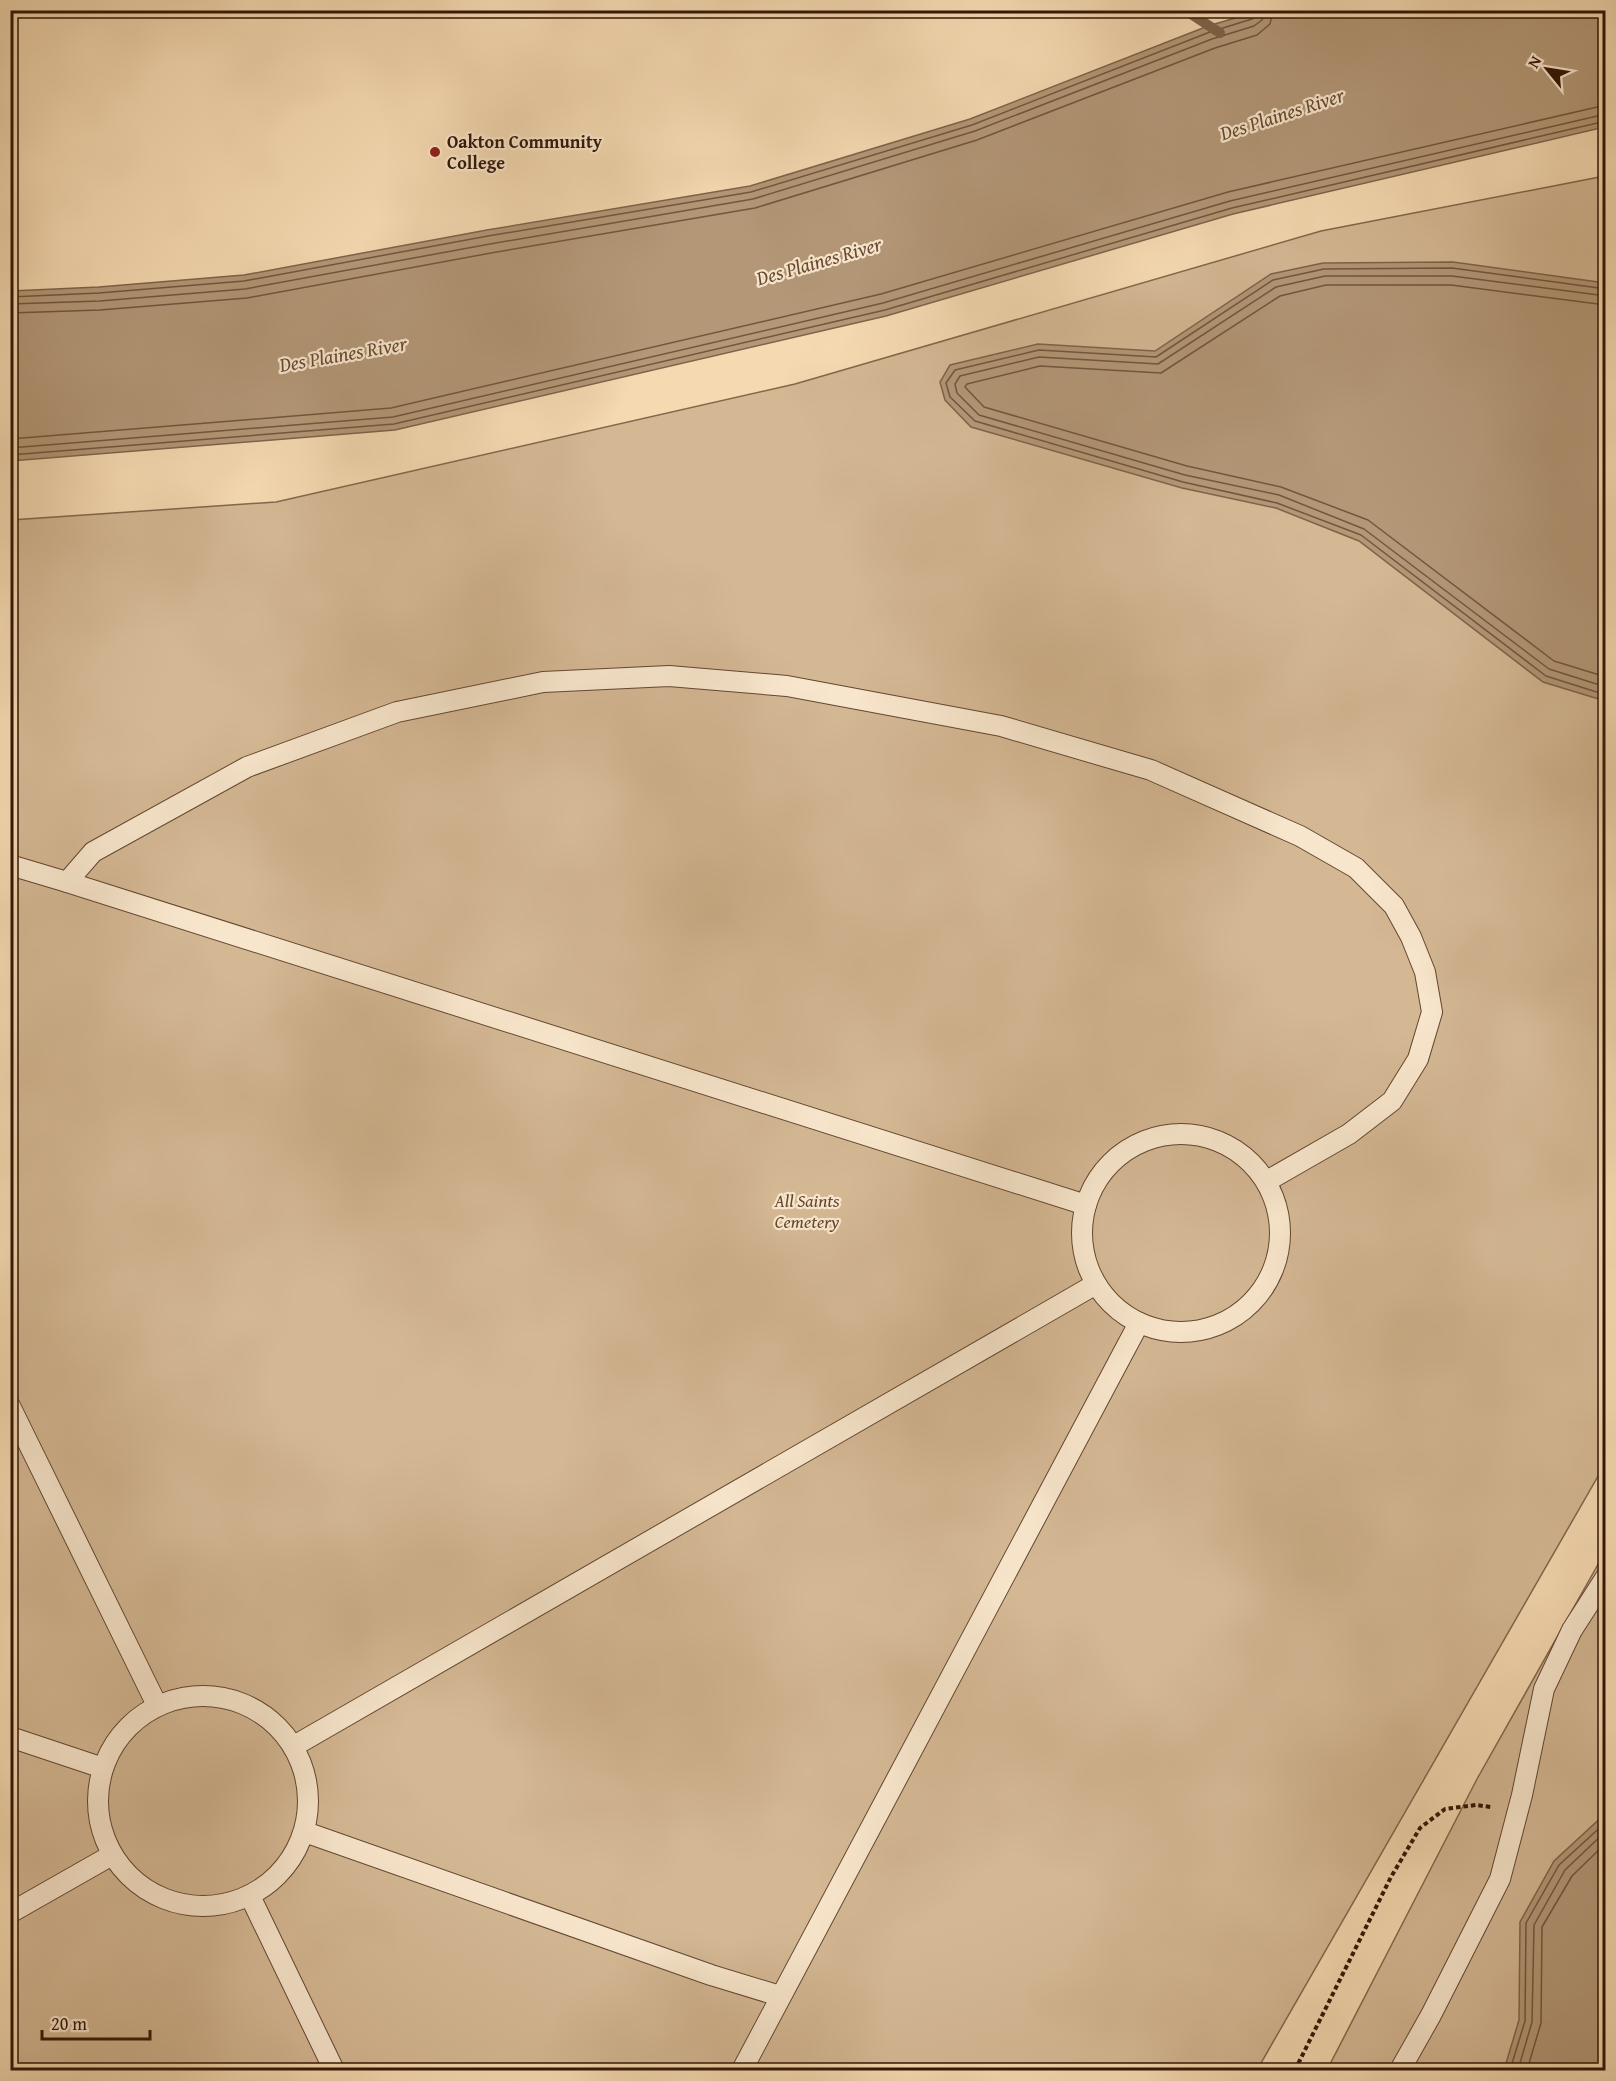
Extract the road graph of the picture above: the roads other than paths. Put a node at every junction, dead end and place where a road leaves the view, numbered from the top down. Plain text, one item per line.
1 (10, 866) edge
2 (67, 882) junction
3 (1267, 1181) junction
4 (1086, 1205) junction
5 (1096, 1284) junction
6 (1139, 1323) junction
7 (10, 1406) edge
8 (1605, 1577) edge
9 (157, 1705) junction
10 (10, 1737) edge
11 (294, 1746) junction
12 (102, 1768) junction
13 (305, 1832) junction
14 (112, 1855) junction
15 (250, 1896) junction
16 (10, 1913) edge
17 (780, 1996) junction
18 (334, 2070) edge
19 (742, 2070) edge
20 (1400, 2070) edge

1 - 2 lane
2 - 3 lane
2 - 4 lane
3 - 4 lane
3 - 6 lane
4 - 5 lane
5 - 6 lane
5 - 11 lane
6 - 17 lane
7 - 9 lane
8 - 20 lane
9 - 11 lane
9 - 12 lane
10 - 12 lane
11 - 13 lane
12 - 14 lane
13 - 15 lane
13 - 17 lane
14 - 15 lane
14 - 16 lane
15 - 18 lane
17 - 19 lane

